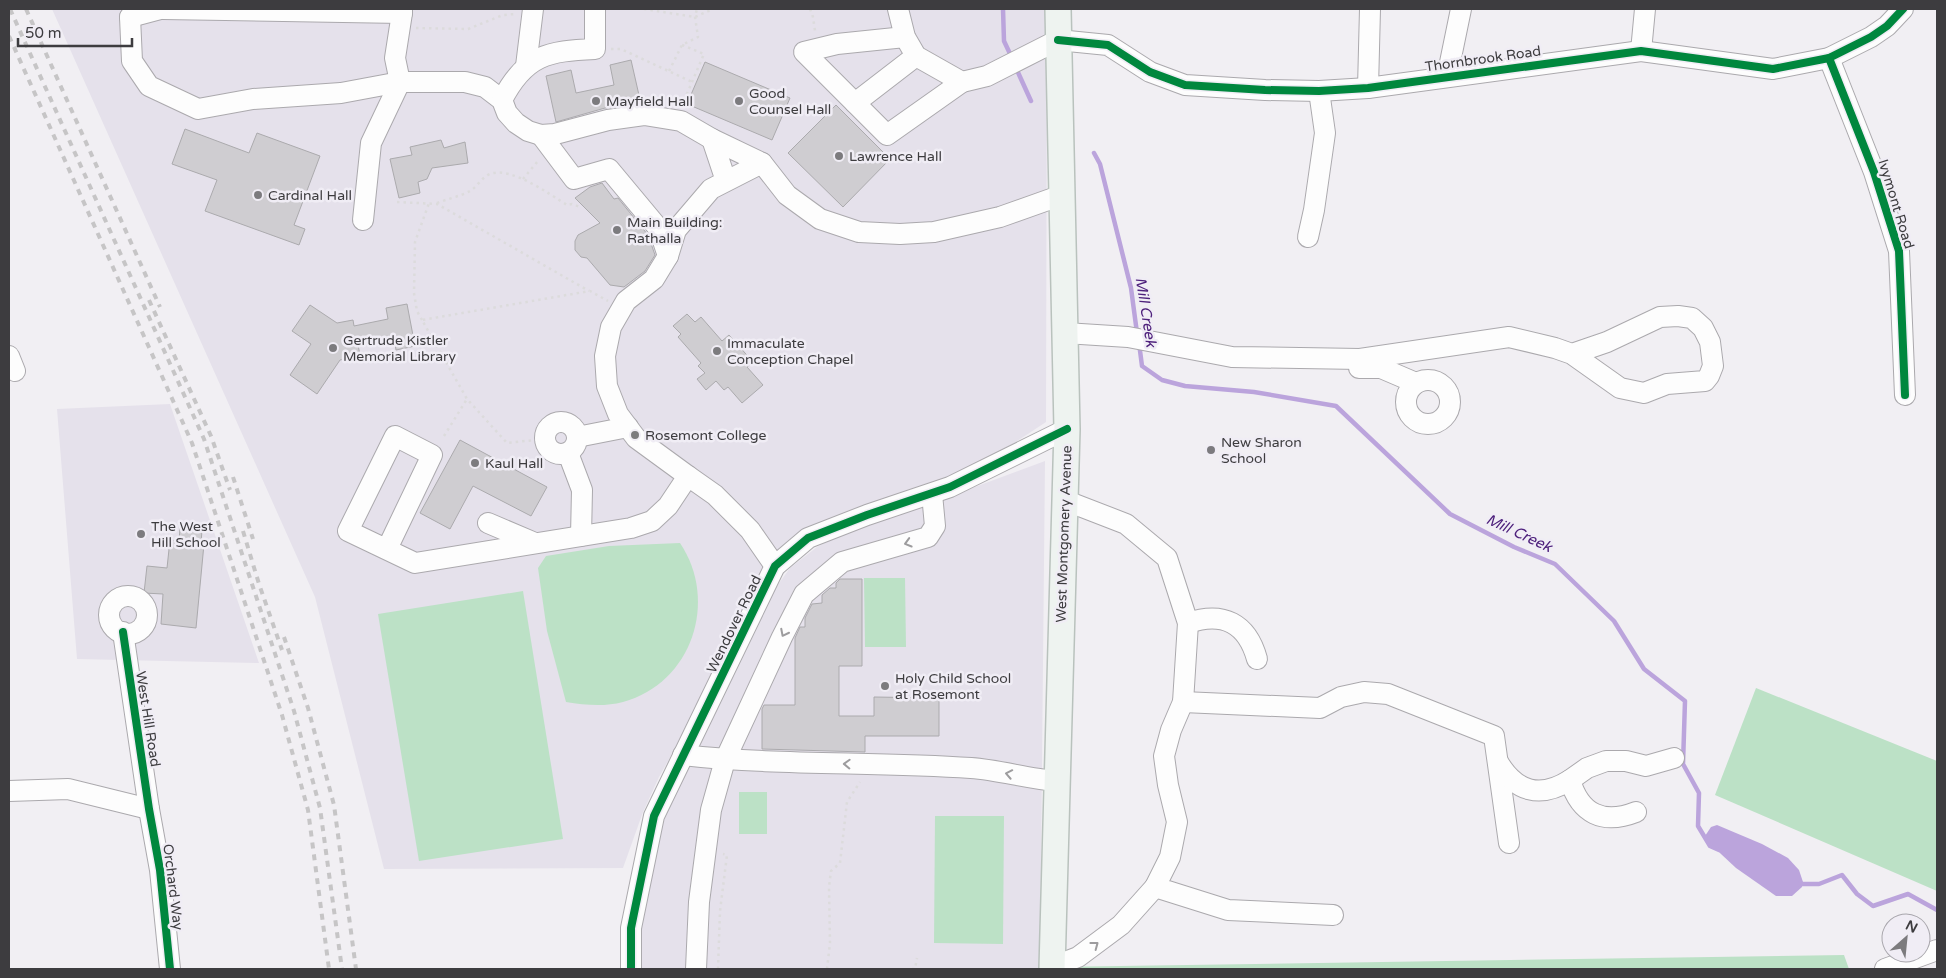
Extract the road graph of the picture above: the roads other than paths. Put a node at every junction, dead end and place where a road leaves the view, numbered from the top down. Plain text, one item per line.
1 (161, 9) edge
2 (594, 9) edge
3 (898, 9) edge
4 (1058, 9) edge
5 (1370, 9) edge
6 (1461, 9) edge
7 (1645, 9) edge
8 (1903, 9) edge
9 (367, 11) edge
10 (532, 11) edge
11 (125, 13) edge
12 (401, 16) edge
13 (905, 37) junction
14 (1048, 45) junction
15 (1642, 51) junction
16 (916, 56) junction
17 (1829, 58) junction
18 (526, 66) junction
19 (1447, 77) junction
20 (400, 82) junction
21 (962, 82) junction
22 (1368, 88) junction
23 (1319, 91) junction
24 (502, 100) junction
25 (855, 104) junction
26 (712, 139) junction
27 (545, 142) junction
28 (762, 163) junction
29 (726, 181) junction
30 (1062, 195) junction
31 (363, 220) dead end
32 (1308, 237) dead end
33 (668, 256) junction
34 (1065, 339) junction
35 (1572, 354) junction
36 (1416, 383) dead end
37 (1905, 395) dead end
38 (628, 427) junction
39 (1067, 429) junction
40 (572, 445) junction
41 (688, 476) junction
42 (932, 494) junction
43 (1064, 500) junction
44 (488, 523) dead end
45 (581, 536) junction
46 (535, 543) junction
47 (387, 549) junction
48 (775, 566) junction
49 (1188, 623) junction
50 (123, 632) dead end
51 (1258, 659) dead end
52 (1183, 702) junction
53 (684, 755) junction
54 (1674, 758) dead end
55 (725, 760) junction
56 (1498, 762) junction
57 (1570, 780) junction
58 (1057, 781) junction
59 (9, 791) edge
60 (149, 809) junction
61 (1636, 812) dead end
62 (1509, 843) dead end
63 (1155, 886) junction
64 (1333, 915) dead end
65 (1937, 950) edge
66 (1052, 968) edge
67 (170, 969) edge
68 (630, 969) edge
69 (696, 969) edge
70 (1885, 969) edge

1 - 9 street
1 - 11 street
2 - 18 street
3 - 13 street
4 - 14 main road, West Montgomery Avenue
5 - 22 street
6 - 19 street
7 - 15 street
8 - 17 street, Thornbrook Road
9 - 12 street
10 - 18 street
11 - 20 street
12 - 20 street
13 - 16 street
13 - 25 street
14 - 21 street
14 - 23 street, Thornbrook Road
14 - 30 main road, West Montgomery Avenue
15 - 17 street, Thornbrook Road
15 - 19 street, Thornbrook Road
16 - 21 street
16 - 25 street
17 - 37 street, Ivymont Road
18 - 24 street
19 - 22 street, Thornbrook Road
20 - 24 street
20 - 31 street
21 - 25 street
22 - 23 street, Thornbrook Road
23 - 32 street
24 - 27 street
26 - 27 street
26 - 28 street
26 - 29 street
27 - 33 street
28 - 29 street
28 - 30 street
29 - 33 street
30 - 34 main road, West Montgomery Avenue
33 - 38 street
34 - 35 street
34 - 36 street
34 - 39 main road, West Montgomery Avenue
35 - 35 street
38 - 40 street
38 - 41 street
39 - 42 street, Wendover Road
39 - 43 main road, West Montgomery Avenue
40 - 40 street
40 - 45 street
41 - 45 street
41 - 48 street
42 - 48 street, Wendover Road
42 -> 55 street
43 - 49 street
43 - 58 main road, West Montgomery Avenue
44 - 46 street
45 - 46 street
46 - 47 street
47 - 47 street
48 - 53 street, Wendover Road
49 - 51 street
49 - 52 street
50 - 60 street, West Hill Road
52 - 56 street
52 - 63 street
53 - 55 street
53 - 68 street, Wendover Road
54 - 57 street
58 -> 55 street
55 - 69 street
56 - 57 street
56 - 62 street
57 - 61 street
58 - 66 main road, West Montgomery Avenue
59 - 60 street
60 - 67 street, Orchard Way
63 - 64 street
66 -> 63 street
65 - 70 street

